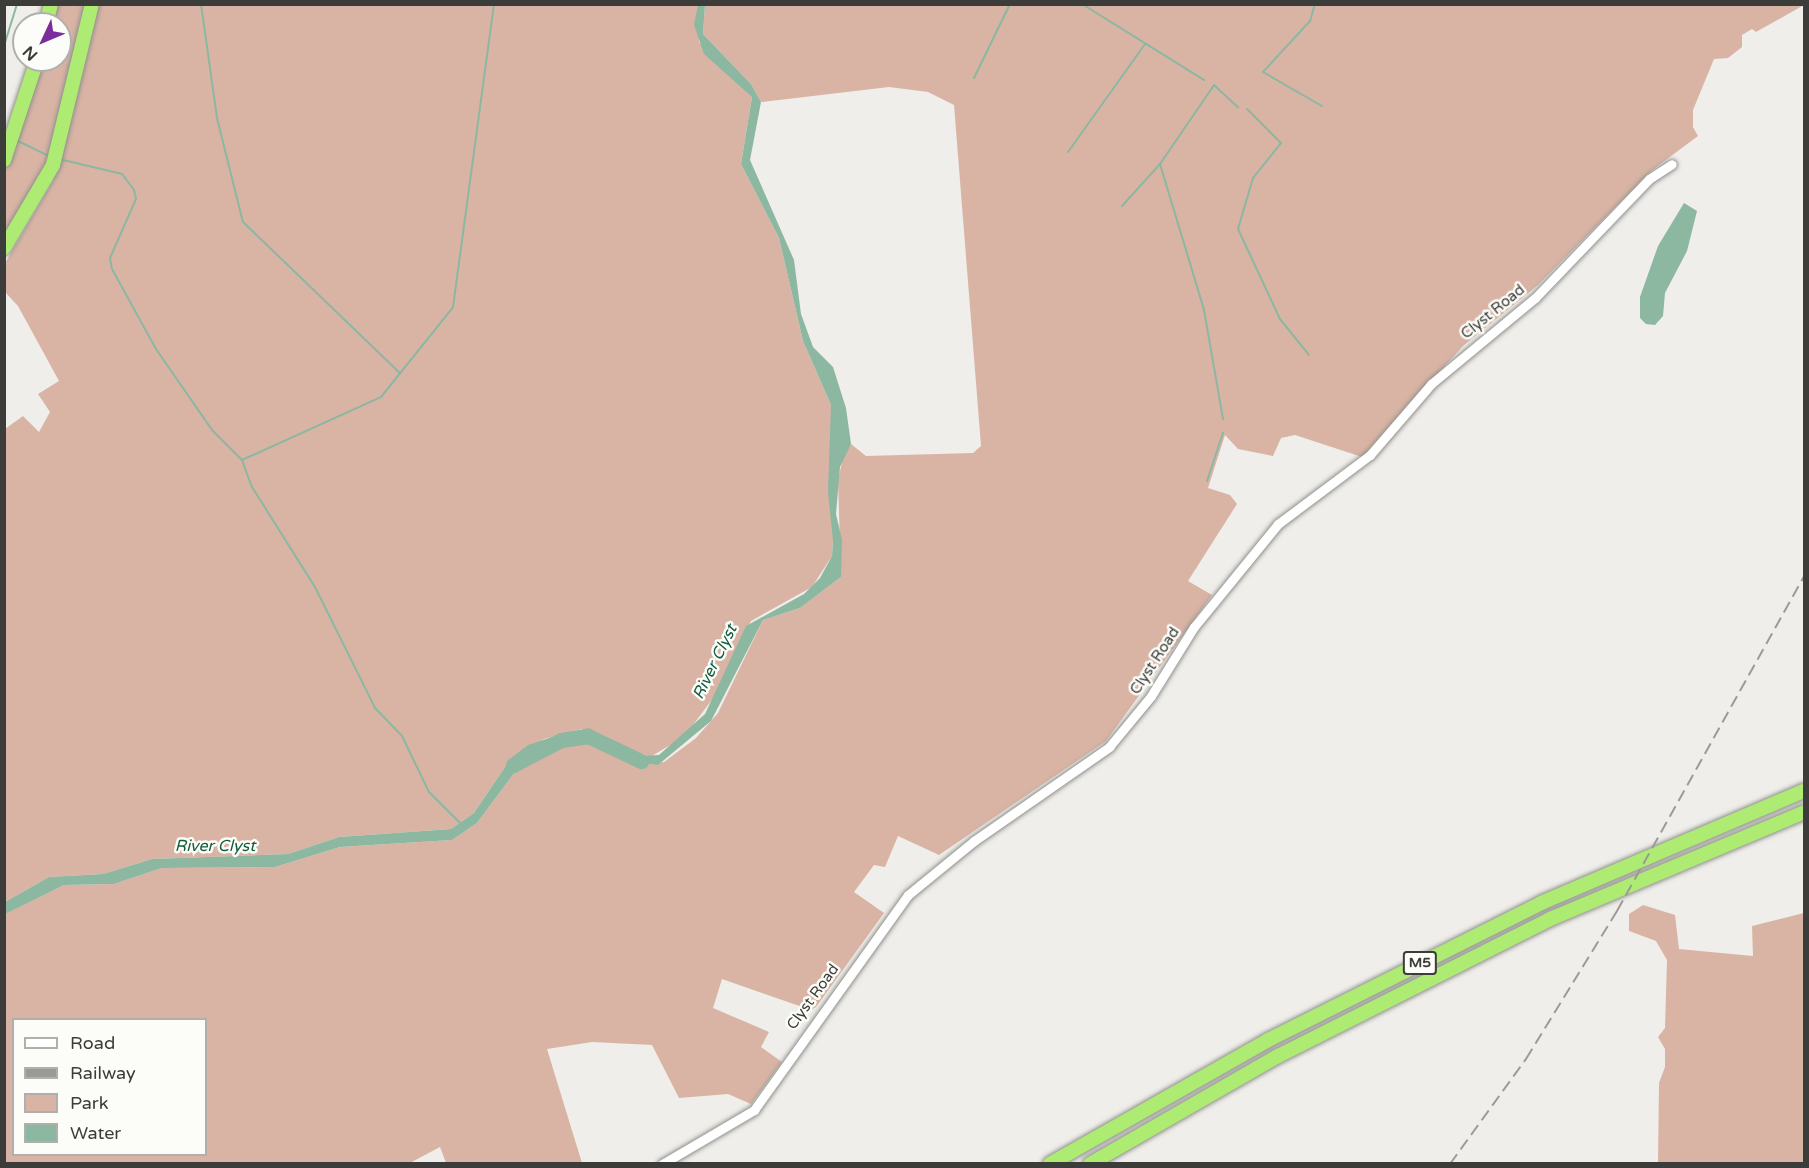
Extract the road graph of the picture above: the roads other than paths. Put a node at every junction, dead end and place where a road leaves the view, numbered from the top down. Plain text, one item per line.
1 (92, 4) edge
2 (33, 72) edge
3 (4, 160) edge
4 (1671, 164) dead end
5 (4, 248) edge
6 (1804, 791) edge
7 (1804, 812) edge
8 (662, 1164) edge
9 (1050, 1164) edge
10 (1090, 1164) edge

1 - 5 highway
2 - 3 highway
4 - 8 street, Clyst Road
6 - 9 highway, M5
7 - 10 highway, M5

